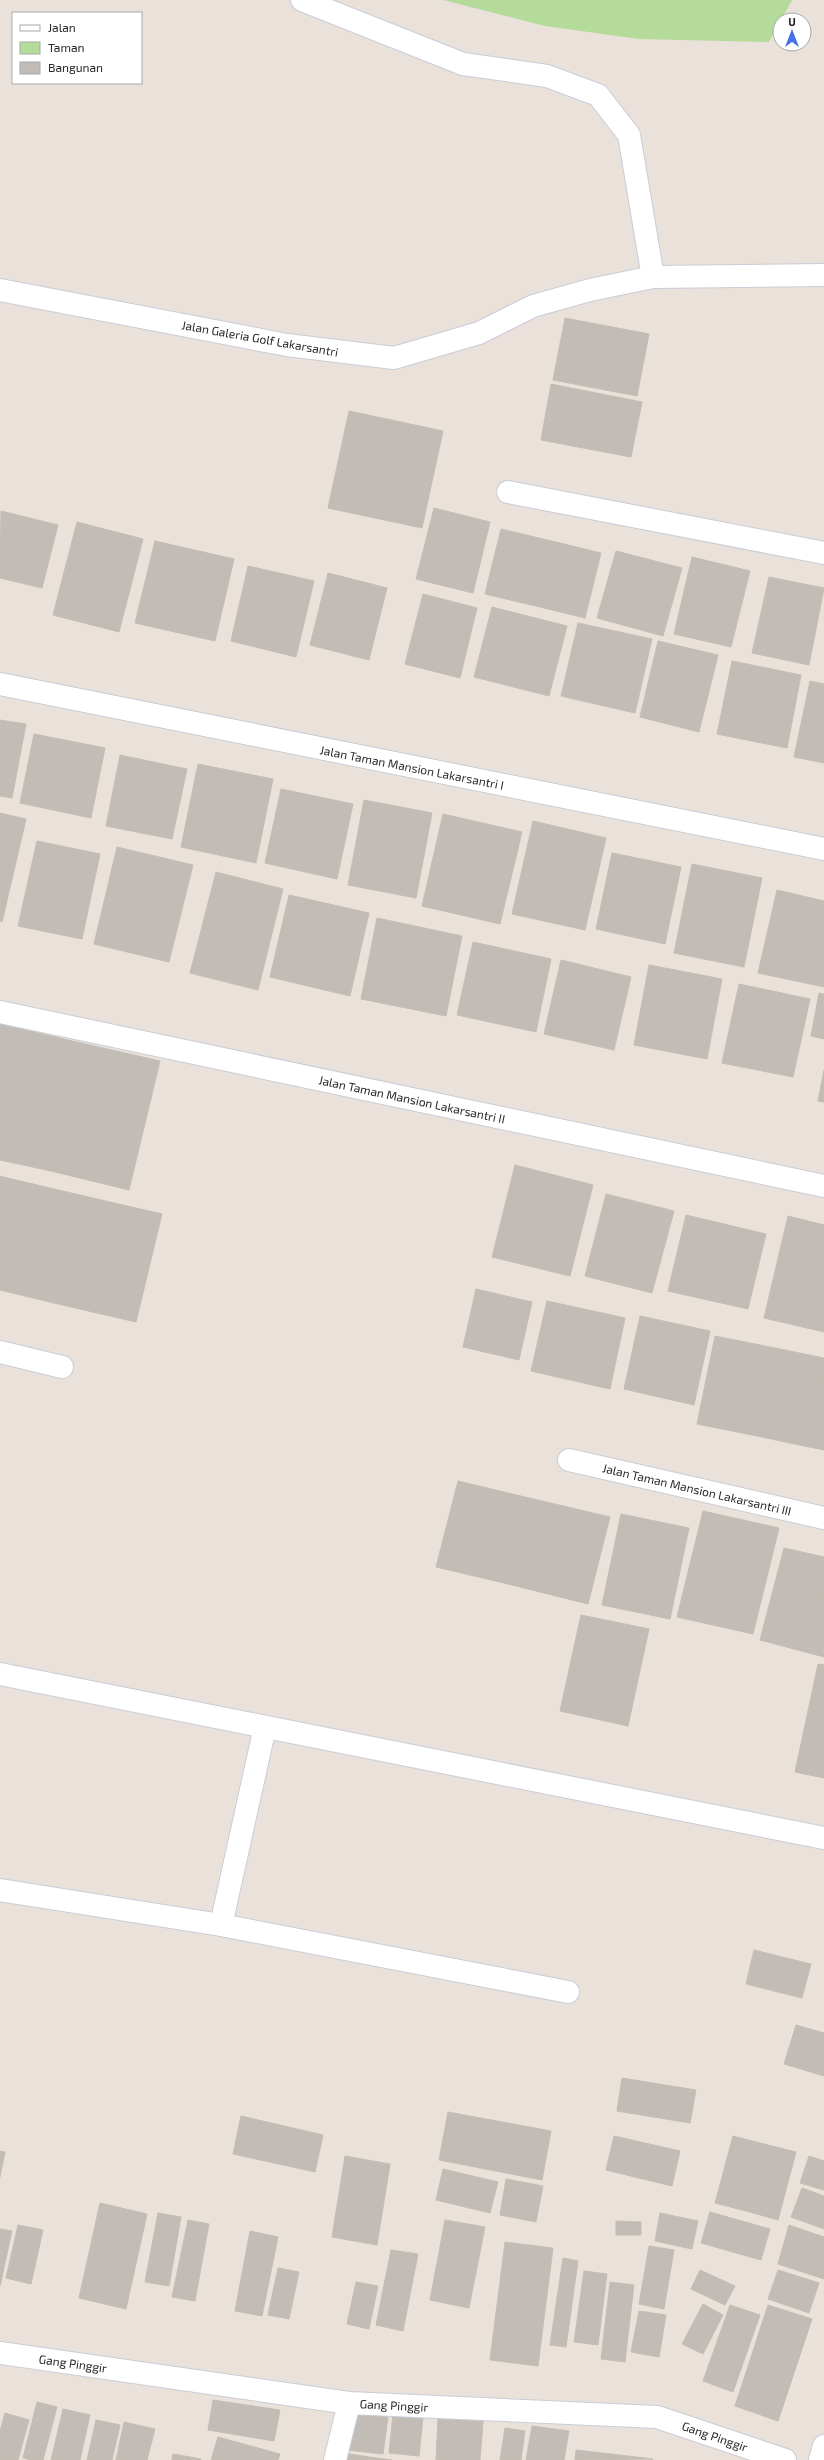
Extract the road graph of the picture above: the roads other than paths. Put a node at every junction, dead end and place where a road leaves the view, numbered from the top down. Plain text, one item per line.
1 (302, 0) edge
2 (824, 275) edge
3 (652, 277) junction
4 (0, 290) edge
5 (508, 492) dead end
6 (824, 553) edge
7 (0, 684) edge
8 (824, 849) edge
9 (0, 1012) edge
10 (824, 1186) edge
11 (0, 1352) edge
12 (62, 1367) dead end
13 (569, 1460) dead end
14 (824, 1518) edge
15 (0, 1674) edge
16 (265, 1726) junction
17 (824, 1838) edge
18 (0, 1890) edge
19 (221, 1925) junction
20 (568, 1992) dead end
21 (0, 2353) edge
22 (349, 2403) junction
23 (824, 2446) edge
24 (335, 2460) edge
25 (785, 2460) edge
26 (820, 2460) edge

1 - 3 street
2 - 3 street, Jalan Galeria Golf Lakarsantri
3 - 4 street, Jalan Galeria Golf Lakarsantri
5 - 6 street
7 - 8 street, Jalan Taman Mansion Lakarsantri I
9 - 10 street, Jalan Taman Mansion Lakarsantri II
11 - 12 street
13 - 14 street, Jalan Taman Mansion Lakarsantri III
15 - 16 street
16 - 17 street
16 - 19 street
18 - 19 street
19 - 20 street
21 - 22 street, Gang Pinggir
22 - 24 street
22 - 25 street, Gang Pinggir
23 - 26 street

